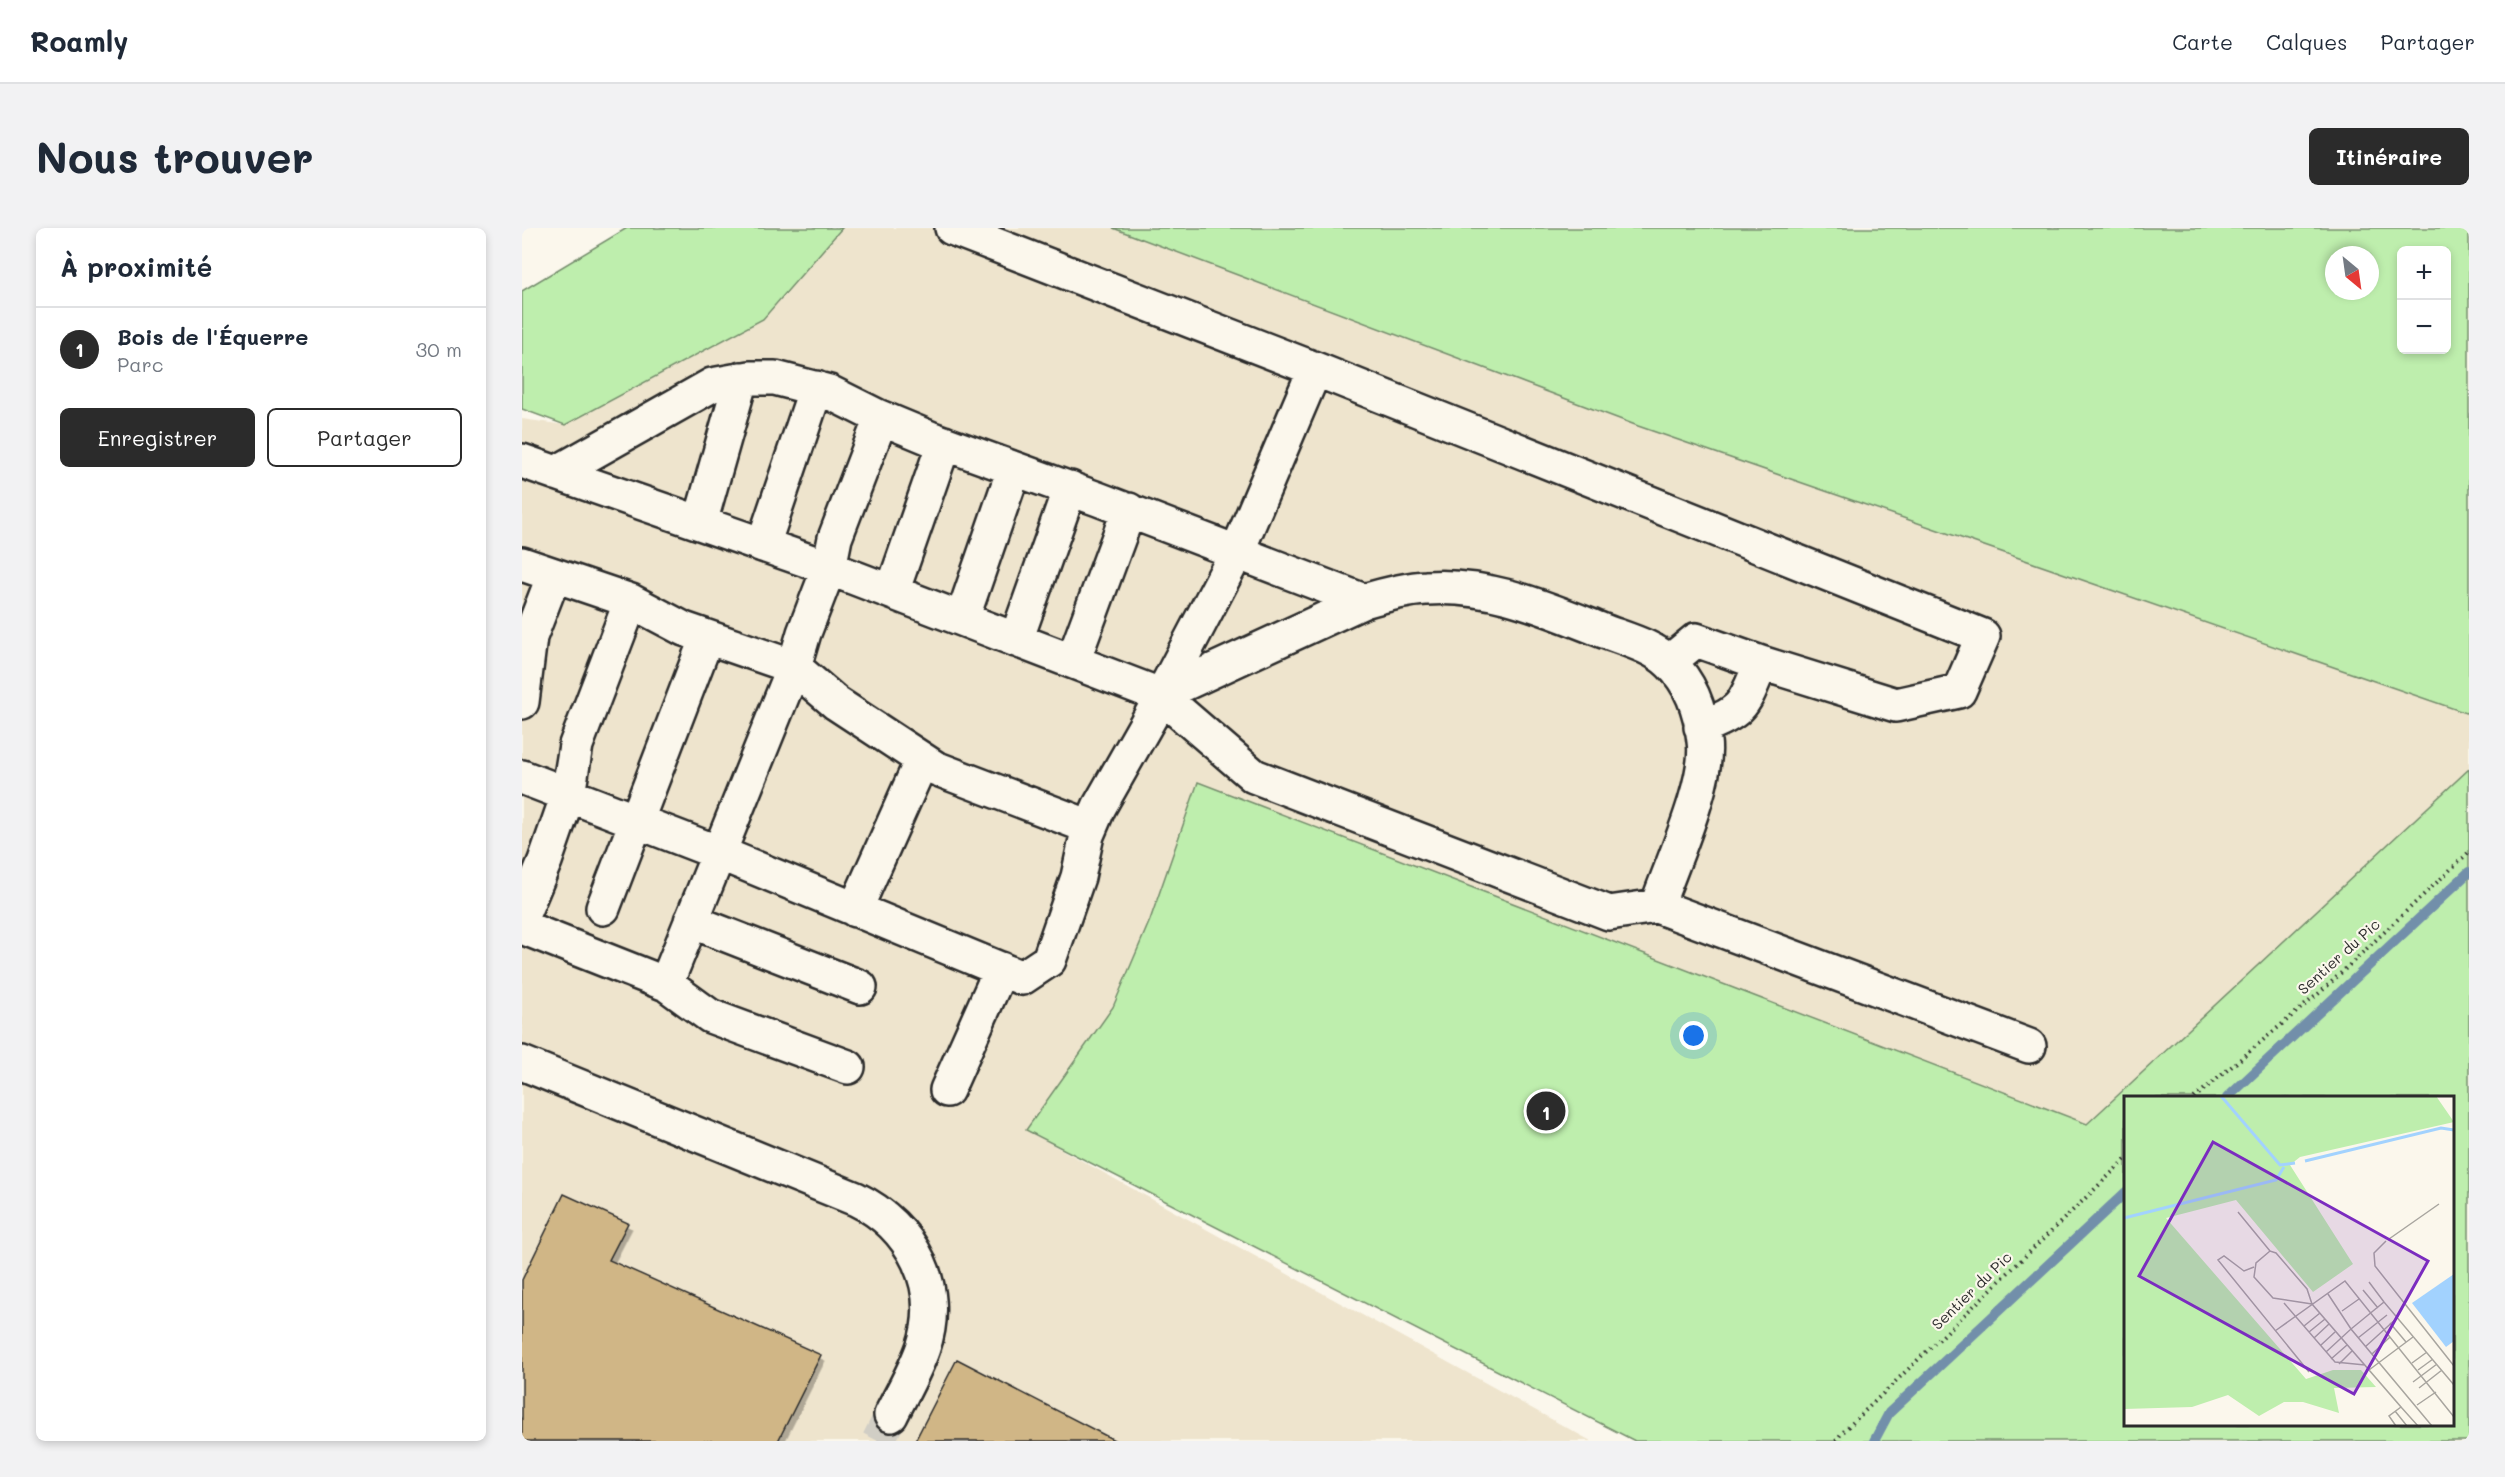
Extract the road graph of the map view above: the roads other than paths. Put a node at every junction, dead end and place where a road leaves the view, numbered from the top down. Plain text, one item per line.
1 (952, 228) edge
2 (1315, 369) junction
3 (741, 379) junction
4 (816, 388) junction
5 (881, 418) junction
6 (944, 443) junction
7 (522, 461) edge
8 (1014, 469) junction
9 (556, 473) junction
10 (1070, 488) junction
11 (1129, 510) junction
12 (700, 523) junction
13 (763, 545) junction
14 (1237, 552) junction
15 (522, 564) edge
16 (830, 568) junction
17 (554, 575) junction
18 (892, 592) junction
19 (631, 601) junction
20 (1364, 601) junction
21 (962, 619) junction
22 (707, 637) junction
23 (1016, 640) junction
24 (1072, 661) junction
25 (1669, 662) junction
26 (1761, 663) junction
27 (794, 667) junction
28 (1160, 695) junction
29 (522, 702) edge
30 (1701, 727) junction
31 (922, 760) junction
32 (522, 777) edge
33 (568, 795) junction
34 (635, 821) junction
35 (1090, 827) junction
36 (719, 853) junction
37 (534, 857) edge
38 (1657, 906) junction
39 (603, 908) dead end
40 (855, 909) junction
41 (522, 916) edge
42 (691, 921) junction
43 (522, 927) edge
44 (1001, 969) junction
45 (666, 984) junction
46 (860, 987) dead end
47 (2029, 1046) dead end
48 (522, 1063) edge
49 (848, 1067) dead end
50 (947, 1090) dead end
51 (891, 1415) tunnel mouth

1 - 2 lane
2 - 14 lane
2 - 26 lane
3 - 4 lane
3 - 9 lane
3 - 12 lane
4 - 5 lane
4 - 13 lane
5 - 6 lane
5 - 16 lane
6 - 8 lane
6 - 18 lane
7 - 9 lane
8 - 10 lane
8 - 21 lane
9 - 12 lane
10 - 11 lane
10 - 23 lane
11 - 14 lane
11 - 24 lane
12 - 13 lane
13 - 16 lane
14 - 20 lane
14 - 28 lane
15 - 17 lane
16 - 18 lane
16 - 27 lane
17 - 19 lane
17 - 29 lane
18 - 21 lane
19 - 22 lane
19 - 33 lane
20 - 25 lane
20 - 28 lane
21 - 23 lane
22 - 27 lane
22 - 34 lane
23 - 24 lane
24 - 28 lane
25 - 26 lane
25 - 30 lane
26 - 30 lane
27 - 31 lane
27 - 36 lane
28 - 35 lane
28 - 38 lane
30 - 38 lane
31 - 35 lane
31 - 40 lane
32 - 33 lane
33 - 34 lane
33 - 37 lane
34 - 36 lane
34 - 39 lane
35 - 44 lane
36 - 40 lane
36 - 42 lane
37 - 41 lane
38 - 47 lane
40 - 44 lane
42 - 45 lane
42 - 46 lane
43 - 45 lane
44 - 50 lane
45 - 49 lane
48 - 51 lane

